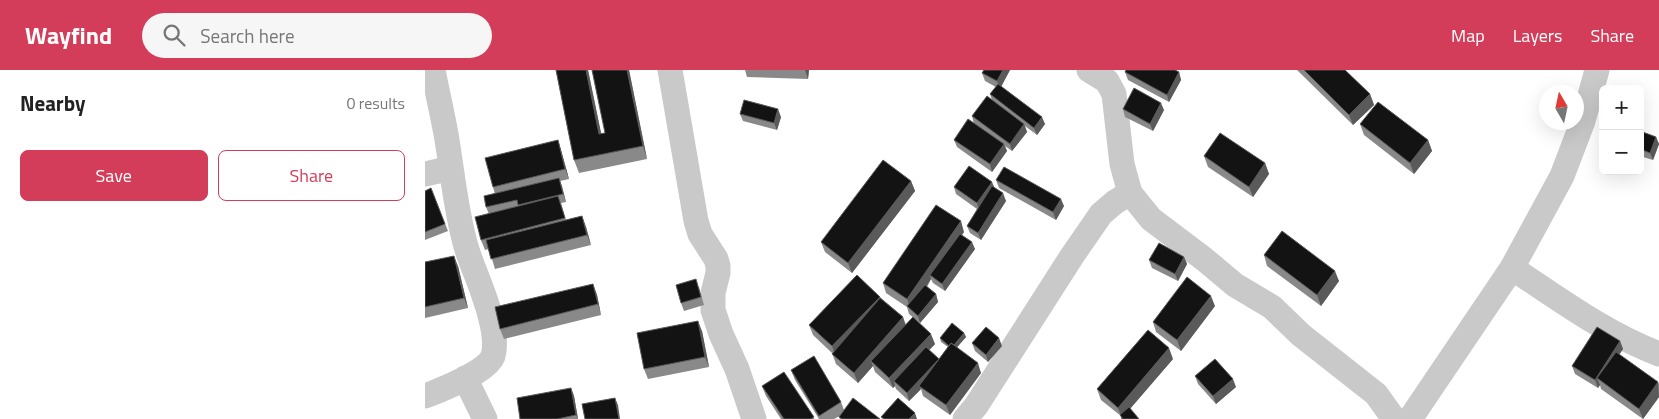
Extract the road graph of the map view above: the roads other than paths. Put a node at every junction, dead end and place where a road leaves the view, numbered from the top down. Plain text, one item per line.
1 (433, 70) edge
2 (670, 70) edge
3 (1089, 70) edge
4 (1597, 70) edge
5 (451, 168) junction
6 (425, 174) edge
7 (1130, 192) junction
8 (1512, 268) junction
9 (1659, 354) edge
10 (465, 378) junction
11 (425, 396) edge
12 (485, 419) edge
13 (754, 419) edge
14 (965, 419) edge
15 (1394, 419) edge
16 (1411, 419) edge

1 - 5 street
2 - 13 street
3 - 7 street
4 - 8 street
5 - 6 street
5 - 10 street
7 - 14 street
7 - 15 street
8 - 9 street
8 - 16 street
10 - 11 street
10 - 12 street

